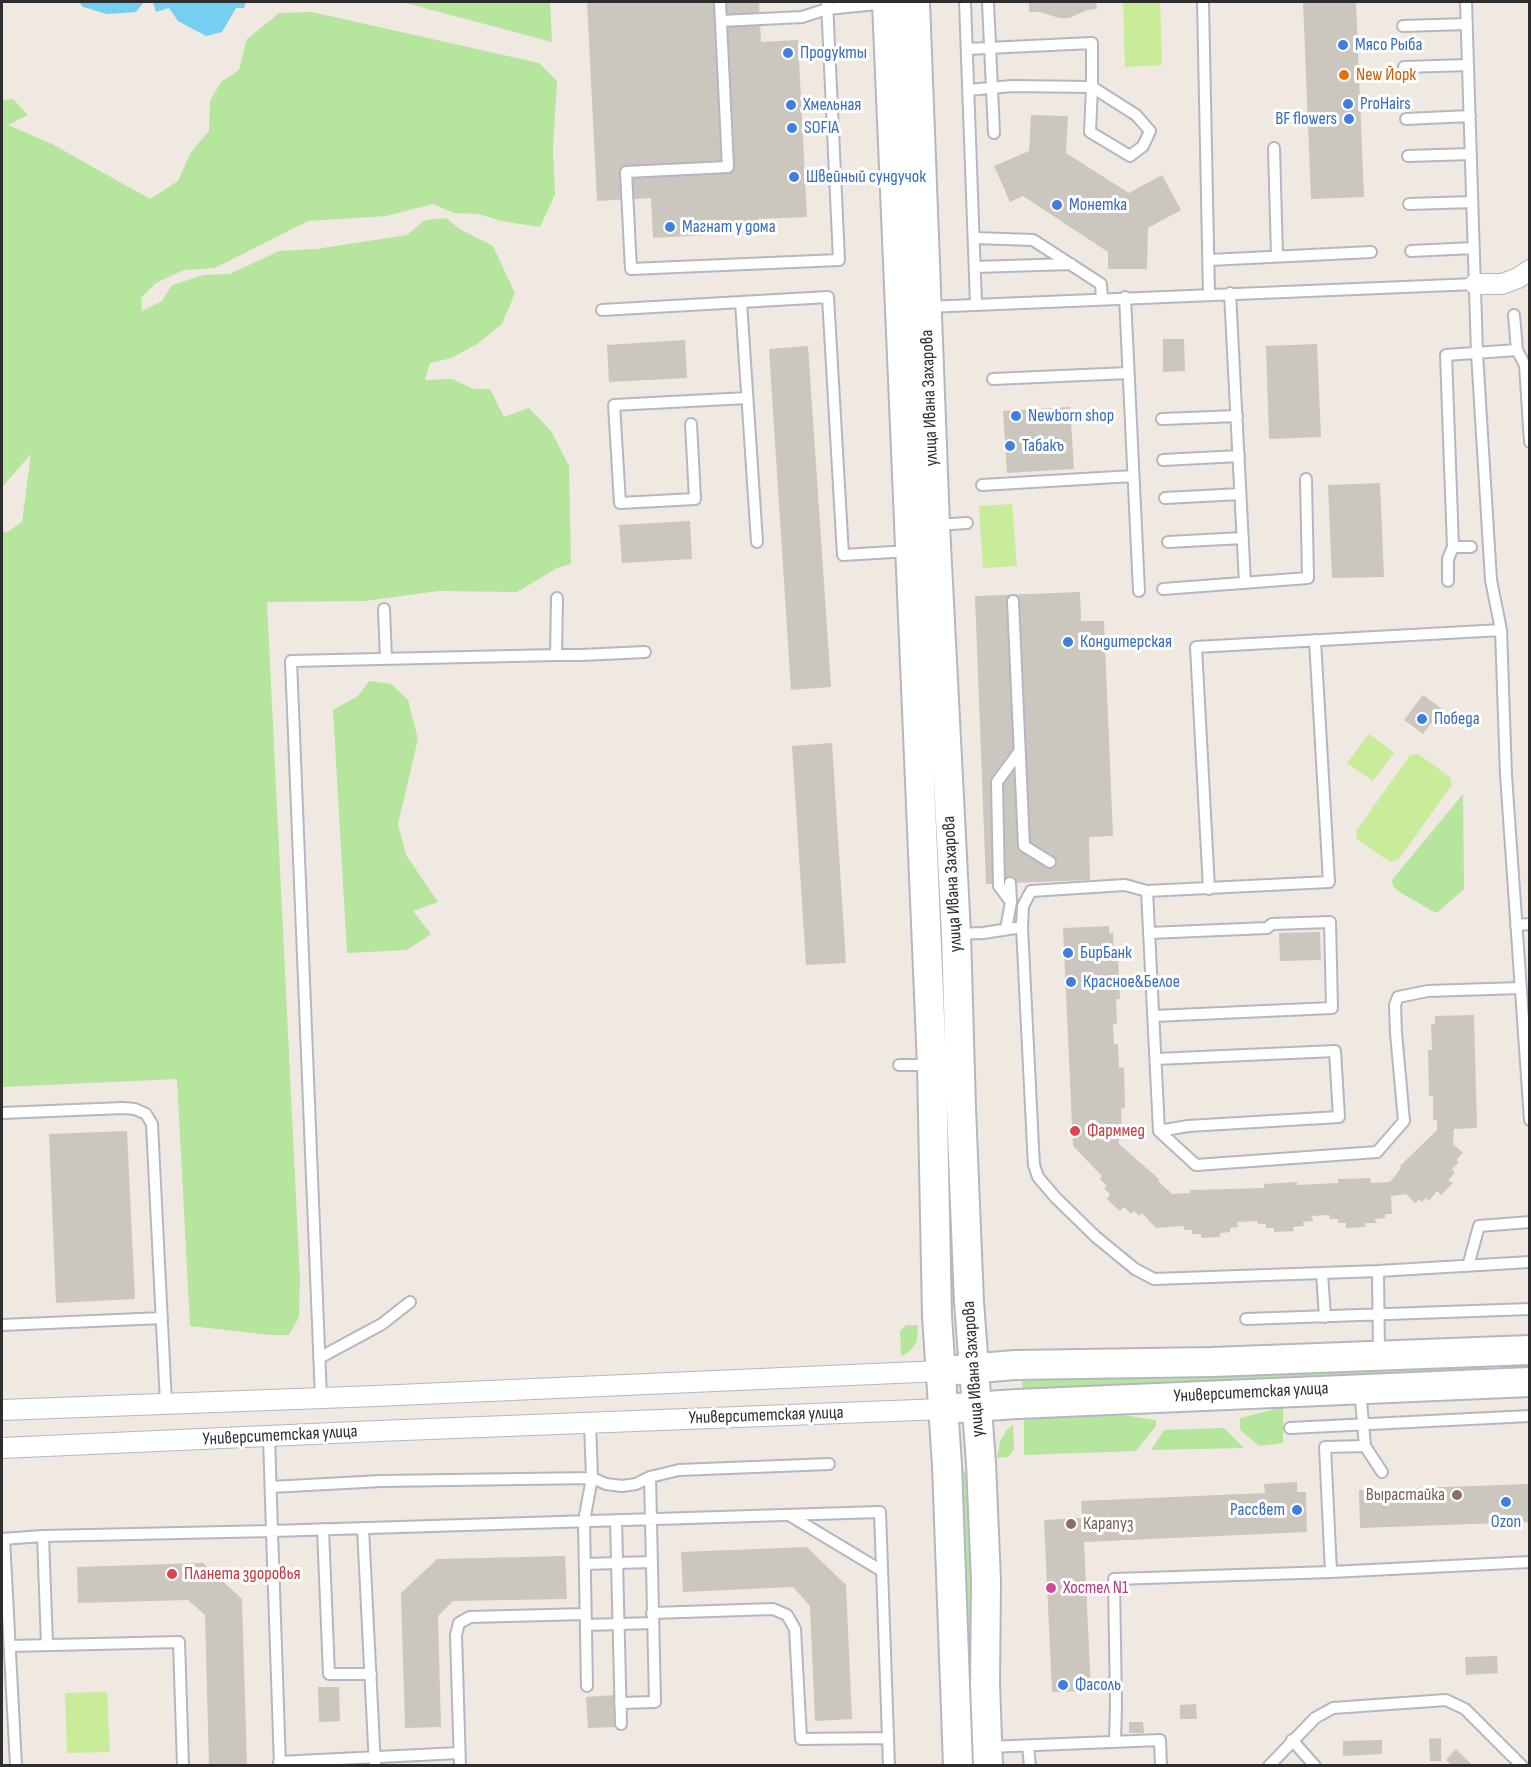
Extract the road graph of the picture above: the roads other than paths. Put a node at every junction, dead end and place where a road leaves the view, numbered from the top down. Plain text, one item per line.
1 (720, 2) edge
2 (897, 2) edge
3 (965, 2) edge
4 (988, 2) edge
5 (1203, 2) edge
6 (1466, 2) edge
7 (827, 5) edge
8 (721, 21) junction
9 (1467, 24) junction
10 (1403, 26) dead end
11 (990, 47) junction
12 (967, 49) junction
13 (1468, 65) junction
14 (1404, 67) dead end
15 (1092, 87) junction
16 (992, 88) junction
17 (969, 90) junction
18 (1470, 117) junction
19 (1406, 119) dead end
20 (994, 133) dead end
21 (1274, 148) dead end
22 (1471, 154) junction
23 (1408, 156) dead end
24 (1472, 202) junction
25 (1410, 204) dead end
26 (974, 237) junction
27 (1474, 248) junction
28 (1411, 251) dead end
29 (1371, 252) dead end
30 (1277, 256) junction
31 (1209, 260) junction
32 (1071, 264) junction
33 (975, 267) junction
34 (1526, 276) edge
35 (1475, 284) junction
36 (1230, 293) junction
37 (1209, 294) junction
38 (1125, 297) junction
39 (1102, 299) junction
40 (741, 302) junction
41 (976, 304) junction
42 (927, 307) junction
43 (602, 310) dead end
44 (1514, 315) dead end
45 (1517, 350) junction
46 (1477, 353) junction
47 (1128, 373) junction
48 (993, 379) dead end
49 (747, 398) junction
50 (1237, 416) junction
51 (1162, 419) dead end
52 (691, 424) dead end
53 (1530, 442) edge
54 (1239, 456) junction
55 (1163, 460) dead end
56 (1133, 476) junction
57 (1306, 479) dead end
58 (982, 485) dead end
59 (1240, 494) junction
60 (1165, 498) dead end
61 (967, 523) dead end
62 (935, 525) junction
63 (1243, 538) junction
64 (757, 542) dead end
65 (1168, 542) dead end
66 (1454, 547) junction
67 (1471, 547) dead end
68 (910, 551) junction
69 (1448, 581) dead end
70 (1245, 583) junction
71 (1163, 589) dead end
72 (1139, 591) dead end
73 (557, 598) dead end
74 (1013, 601) dead end
75 (384, 609) dead end
76 (1501, 630) junction
77 (1316, 640) junction
78 (645, 652) dead end
79 (556, 655) junction
80 (386, 659) junction
81 (1019, 752) junction
82 (1050, 862) dead end
83 (1011, 883) dead end
84 (1209, 889) junction
85 (1147, 891) junction
86 (1011, 902) junction
87 (1530, 924) edge
88 (1516, 925) junction
89 (1022, 927) junction
90 (1006, 929) junction
91 (1149, 933) junction
92 (956, 934) junction
93 (1520, 988) junction
94 (1154, 1016) junction
95 (1156, 1059) junction
96 (899, 1065) dead end
97 (932, 1065) junction
98 (2, 1113) edge
99 (1530, 1120) edge
100 (1159, 1131) junction
101 (1530, 1222) edge
102 (1530, 1262) edge
103 (1468, 1266) junction
104 (1378, 1271) junction
105 (1322, 1273) junction
106 (410, 1302) dead end
107 (1530, 1309) edge
108 (1379, 1315) junction
109 (1325, 1317) junction
110 (162, 1318) junction
111 (1246, 1319) dead end
112 (2, 1325) edge
113 (1530, 1350) edge
114 (1379, 1356) junction
115 (319, 1358) junction
116 (974, 1368) junction
117 (941, 1371) junction
118 (1530, 1382) edge
119 (1360, 1389) junction
120 (321, 1398) junction
121 (166, 1403) junction
122 (977, 1407) junction
123 (943, 1409) junction
124 (2, 1410) edge
125 (1530, 1416) edge
126 (590, 1423) junction
127 (1363, 1424) junction
128 (1290, 1428) dead end
129 (269, 1437) junction
130 (1365, 1446) junction
131 (2, 1448) edge
132 (829, 1464) dead end
133 (1382, 1472) dead end
134 (650, 1477) junction
135 (592, 1478) junction
136 (271, 1487) junction
137 (788, 1515) junction
138 (650, 1519) junction
139 (615, 1520) junction
140 (584, 1521) junction
141 (363, 1528) junction
142 (323, 1529) junction
143 (272, 1531) junction
144 (43, 1536) junction
145 (3, 1539) edge
146 (617, 1562) junction
147 (651, 1562) junction
148 (1530, 1562) edge
149 (585, 1564) junction
150 (882, 1571) junction
151 (1331, 1572) junction
152 (653, 1618) junction
153 (586, 1620) junction
154 (618, 1624) junction
155 (47, 1644) junction
156 (10, 1646) junction
157 (371, 1674) junction
158 (587, 1686) dead end
159 (620, 1703) junction
160 (621, 1724) dead end
161 (888, 1738) junction
162 (1292, 1740) junction
163 (1115, 1741) junction
164 (1028, 1746) junction
165 (459, 1753) junction
166 (988, 1756) edge
167 (375, 1761) edge
168 (279, 1764) edge
169 (16, 1766) edge
170 (183, 1766) edge
171 (460, 1766) edge
172 (888, 1766) edge
173 (958, 1766) edge
174 (1030, 1766) edge
175 (1161, 1766) edge
176 (1269, 1766) edge
177 (1315, 1766) edge
178 (1522, 1766) edge

1 - 8 lane
2 - 7 lane
2 - 42 main road, улица Ивана Захарова
2 - 68 main road, улица Ивана Захарова
3 - 12 lane
4 - 11 lane
5 - 31 lane
6 - 9 lane
7 - 8 lane
7 - 8 lane
9 - 10 lane
9 - 13 lane
11 - 12 lane
11 - 15 lane
11 - 16 lane
12 - 17 lane
13 - 14 lane
13 - 18 lane
15 - 15 lane
15 - 16 lane
16 - 17 lane
16 - 20 lane
17 - 26 lane
18 - 19 lane
18 - 22 lane
21 - 30 lane
22 - 23 lane
22 - 24 lane
24 - 25 lane
24 - 27 lane
26 - 32 lane
26 - 33 lane
27 - 28 lane
27 - 35 lane
29 - 30 lane
30 - 31 lane
31 - 37 lane
32 - 33 lane
32 - 39 lane
33 - 41 lane
34 - 35 street
35 - 36 lane
35 - 46 lane
36 - 37 lane
36 - 50 lane
37 - 38 lane
38 - 39 lane
38 - 47 lane
39 - 41 lane
40 - 43 lane
40 - 49 lane
40 - 68 lane
41 - 42 lane
42 - 62 main road, улица Ивана Захарова
44 - 45 lane
45 - 46 lane
45 - 53 lane
46 - 66 lane
46 - 76 lane
47 - 48 lane
47 - 56 lane
49 - 52 lane
49 - 64 lane
50 - 51 lane
50 - 54 lane
54 - 55 lane
54 - 59 lane
56 - 58 lane
56 - 72 lane
57 - 70 lane
59 - 60 lane
59 - 63 lane
61 - 62 lane
62 - 92 main road, улица Ивана Захарова
63 - 65 lane
63 - 70 lane
66 - 67 lane
66 - 69 lane
68 - 97 main road, улица Ивана Захарова
70 - 71 lane
73 - 79 lane
74 - 81 lane
75 - 80 lane
76 - 77 lane
76 - 88 lane
77 - 84 lane
77 - 84 lane
78 - 79 lane
79 - 80 lane
80 - 115 lane
81 - 82 lane
81 - 86 lane
83 - 86 lane
84 - 85 lane
85 - 89 lane
85 - 91 lane
86 - 90 lane
87 - 88 lane
88 - 93 lane
89 - 90 lane
89 - 105 lane
90 - 92 lane
91 - 94 lane
91 - 94 lane
92 - 116 main road, улица Ивана Захарова
93 - 99 lane
93 - 100 lane
94 - 95 lane
95 - 100 lane
95 - 100 lane
96 - 97 lane
97 - 117 main road, улица Ивана Захарова
98 - 110 lane
101 - 103 lane
102 - 103 lane
103 - 104 lane
104 - 105 lane
104 - 108 lane
105 - 109 lane
106 - 115 lane
107 - 108 lane
108 - 109 lane
108 - 114 lane
109 - 111 lane
110 - 112 lane
110 - 121 lane
113 - 114 main road, Университетская улица
114 - 116 main road, Университетская улица
115 - 120 lane
116 - 117 main road, Университетская улица
116 - 122 main road, улица Ивана Захарова
117 - 120 street, Университетская улица
117 - 123 main road, улица Ивана Захарова
118 - 119 main road, Университетская улица
119 - 122 main road, Университетская улица
119 - 127 lane
120 - 121 street, Университетская улица
121 - 124 street, Университетская улица
122 - 123 main road, Университетская улица
122 - 166 main road, улица Ивана Захарова
123 - 126 street, Университетская улица
123 - 173 main road, улица Ивана Захарова
125 - 127 lane
126 - 129 street, Университетская улица
126 - 135 lane
127 - 128 lane
127 - 130 lane
129 - 131 street, Университетская улица
129 - 136 lane
130 - 133 lane
130 - 151 lane
132 - 134 lane
134 - 135 lane
134 - 138 lane
135 - 136 lane
135 - 140 lane
136 - 143 lane
137 - 138 lane
137 - 150 lane
137 - 150 lane
138 - 139 lane
138 - 147 lane
139 - 140 lane
139 - 146 lane
140 - 141 lane
140 - 149 lane
141 - 142 lane
141 - 157 lane
142 - 143 lane
142 - 157 lane
143 - 144 lane
143 - 168 lane
144 - 145 lane
144 - 155 lane
145 - 156 lane
146 - 147 lane
146 - 149 lane
146 - 154 lane
147 - 152 lane
148 - 151 lane
149 - 153 lane
150 - 161 lane
151 - 163 lane
152 - 154 lane
152 - 159 lane
152 - 161 lane
153 - 154 lane
153 - 158 lane
153 - 165 lane
154 - 159 lane
155 - 156 lane
155 - 170 lane
156 - 169 lane
157 - 167 lane
159 - 160 lane
161 - 172 lane
162 - 176 lane
162 - 177 lane
162 - 178 lane
163 - 164 lane
163 - 175 lane
164 - 166 lane
164 - 174 lane
165 - 167 lane
165 - 171 lane
167 - 168 lane

